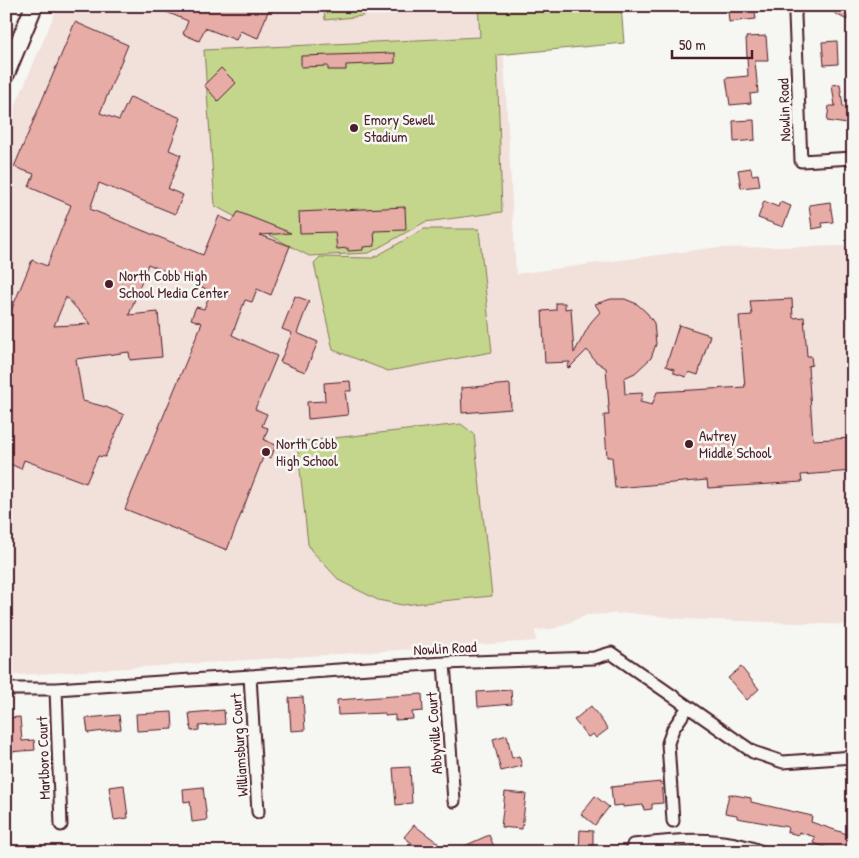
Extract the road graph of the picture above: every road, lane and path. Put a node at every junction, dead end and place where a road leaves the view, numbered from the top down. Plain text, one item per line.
1 (34, 6) edge
2 (796, 6) edge
3 (6, 74) edge
4 (853, 158) edge
5 (444, 663) junction
6 (250, 676) junction
7 (56, 689) junction
8 (6, 690) edge
9 (688, 706) junction
10 (853, 757) edge
11 (454, 801) dead end
12 (258, 812) dead end
13 (674, 821) dead end
14 (61, 825) dead end
15 (633, 852) edge
16 (762, 852) edge

1 - 3 main road
2 - 4 street, Nowlin Road
5 - 6 street, Nowlin Road
5 - 9 street, Nowlin Road
5 - 11 street, Abbyville Court
6 - 7 street, Nowlin Road
6 - 12 street, Williamsburg Court
7 - 8 street, Nowlin Road
7 - 14 street, Marlboro Court
9 - 10 street, Nowlin Road
9 - 13 street
15 - 16 street

